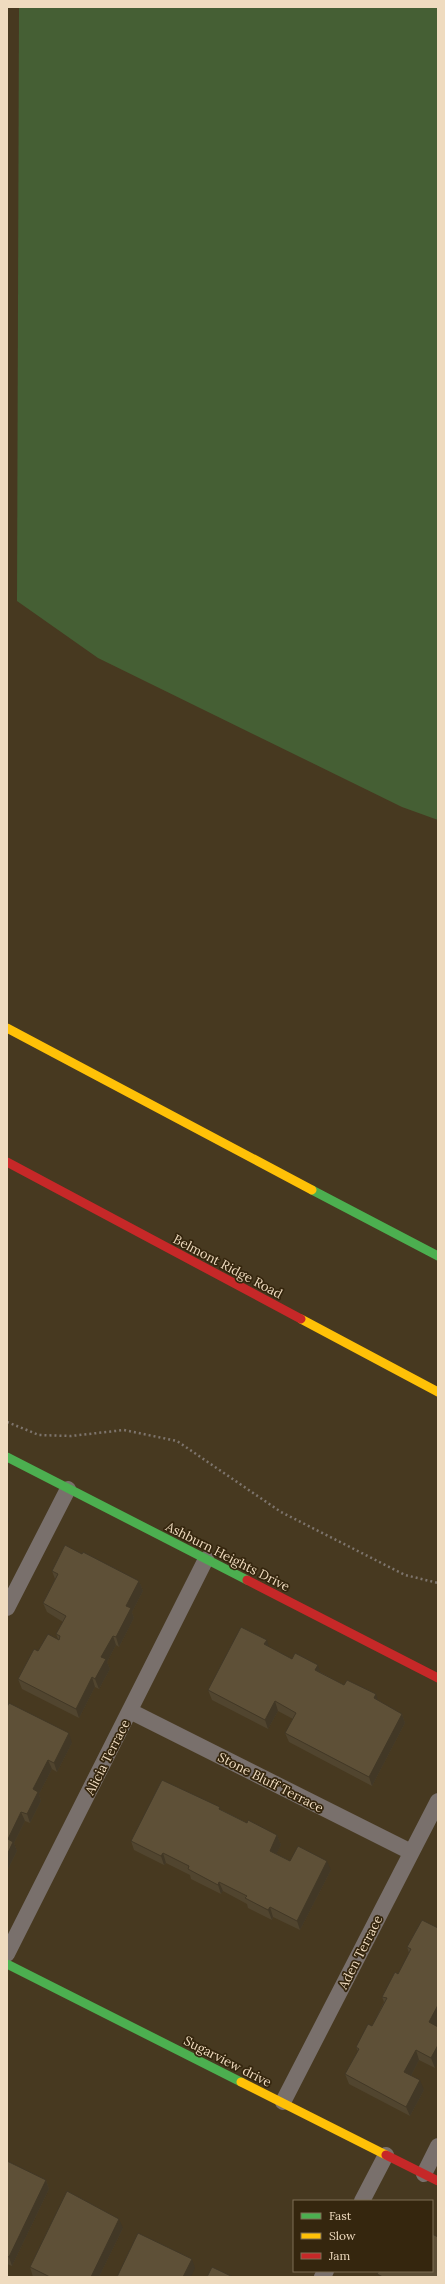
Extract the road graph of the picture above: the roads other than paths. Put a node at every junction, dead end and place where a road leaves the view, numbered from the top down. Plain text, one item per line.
1 (7, 1028) edge
2 (7, 1162) edge
3 (438, 1256) edge
4 (438, 1392) edge
5 (7, 1457) edge
6 (68, 1489) junction
7 (206, 1559) junction
8 (7, 1608) edge
9 (438, 1678) edge
10 (130, 1711) junction
11 (438, 1801) edge
12 (412, 1852) junction
13 (7, 1954) edge
14 (7, 1964) edge
15 (283, 2102) junction
16 (438, 2146) edge
17 (386, 2155) junction
18 (431, 2177) edge
19 (363, 2200) edge

1 - 3 main road
2 - 4 main road, Belmont Ridge Road
5 - 6 main road, Ashburn Heights Drive
6 - 7 main road, Ashburn Heights Drive
6 - 8 lane
7 - 9 main road, Ashburn Heights Drive
7 - 10 lane, Alicia Terrace
10 - 12 lane, Stone Bluff Terrace
10 - 13 lane, Alicia Terrace
11 - 12 lane, Aden Terrace
12 - 15 lane, Aden Terrace
14 - 15 main road, Sugarview drive
15 - 17 main road, Sugarview drive
16 - 18 lane
17 - 18 main road, Sugarview drive
17 - 19 lane

